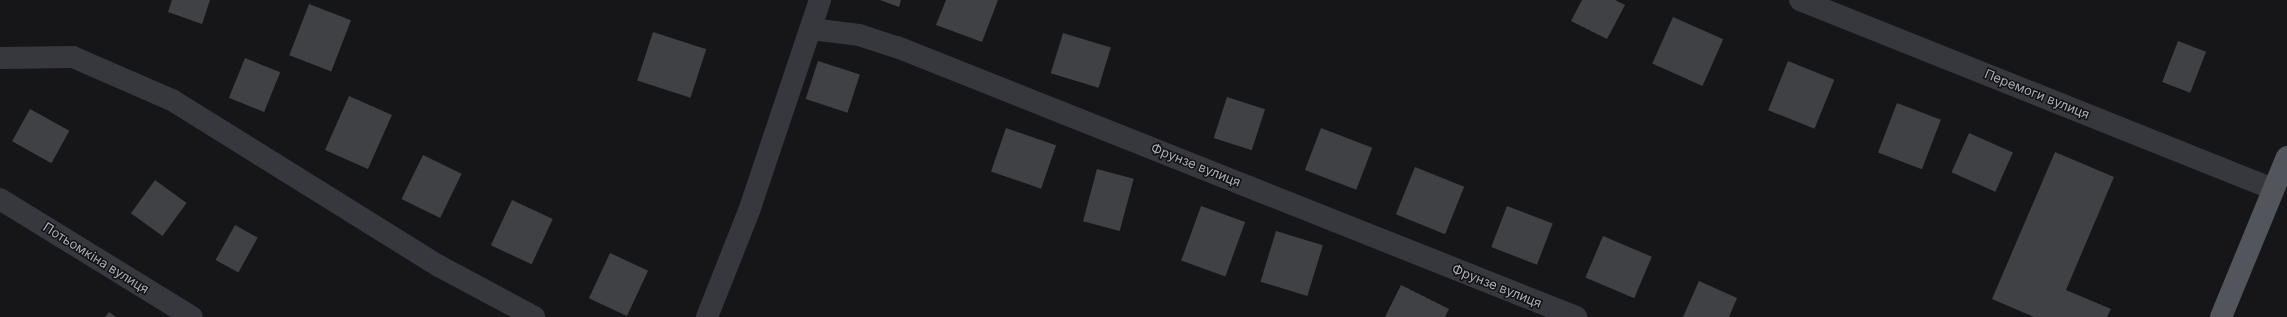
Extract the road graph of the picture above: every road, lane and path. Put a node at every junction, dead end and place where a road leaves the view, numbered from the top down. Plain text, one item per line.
1 (820, 0) edge
2 (1800, 0) edge
3 (811, 29) junction
4 (0, 58) edge
5 (2287, 157) edge
6 (2273, 189) junction
7 (0, 199) edge
8 (192, 317) edge
9 (534, 317) edge
10 (707, 317) edge
11 (1576, 317) edge
12 (2221, 317) edge

1 - 3 street
2 - 6 street, Перемоги вулиця
3 - 10 street
3 - 11 street, Фрунзе вулиця
4 - 9 street
5 - 6 main road
6 - 12 main road
7 - 8 street, Потьомкіна вулиця

